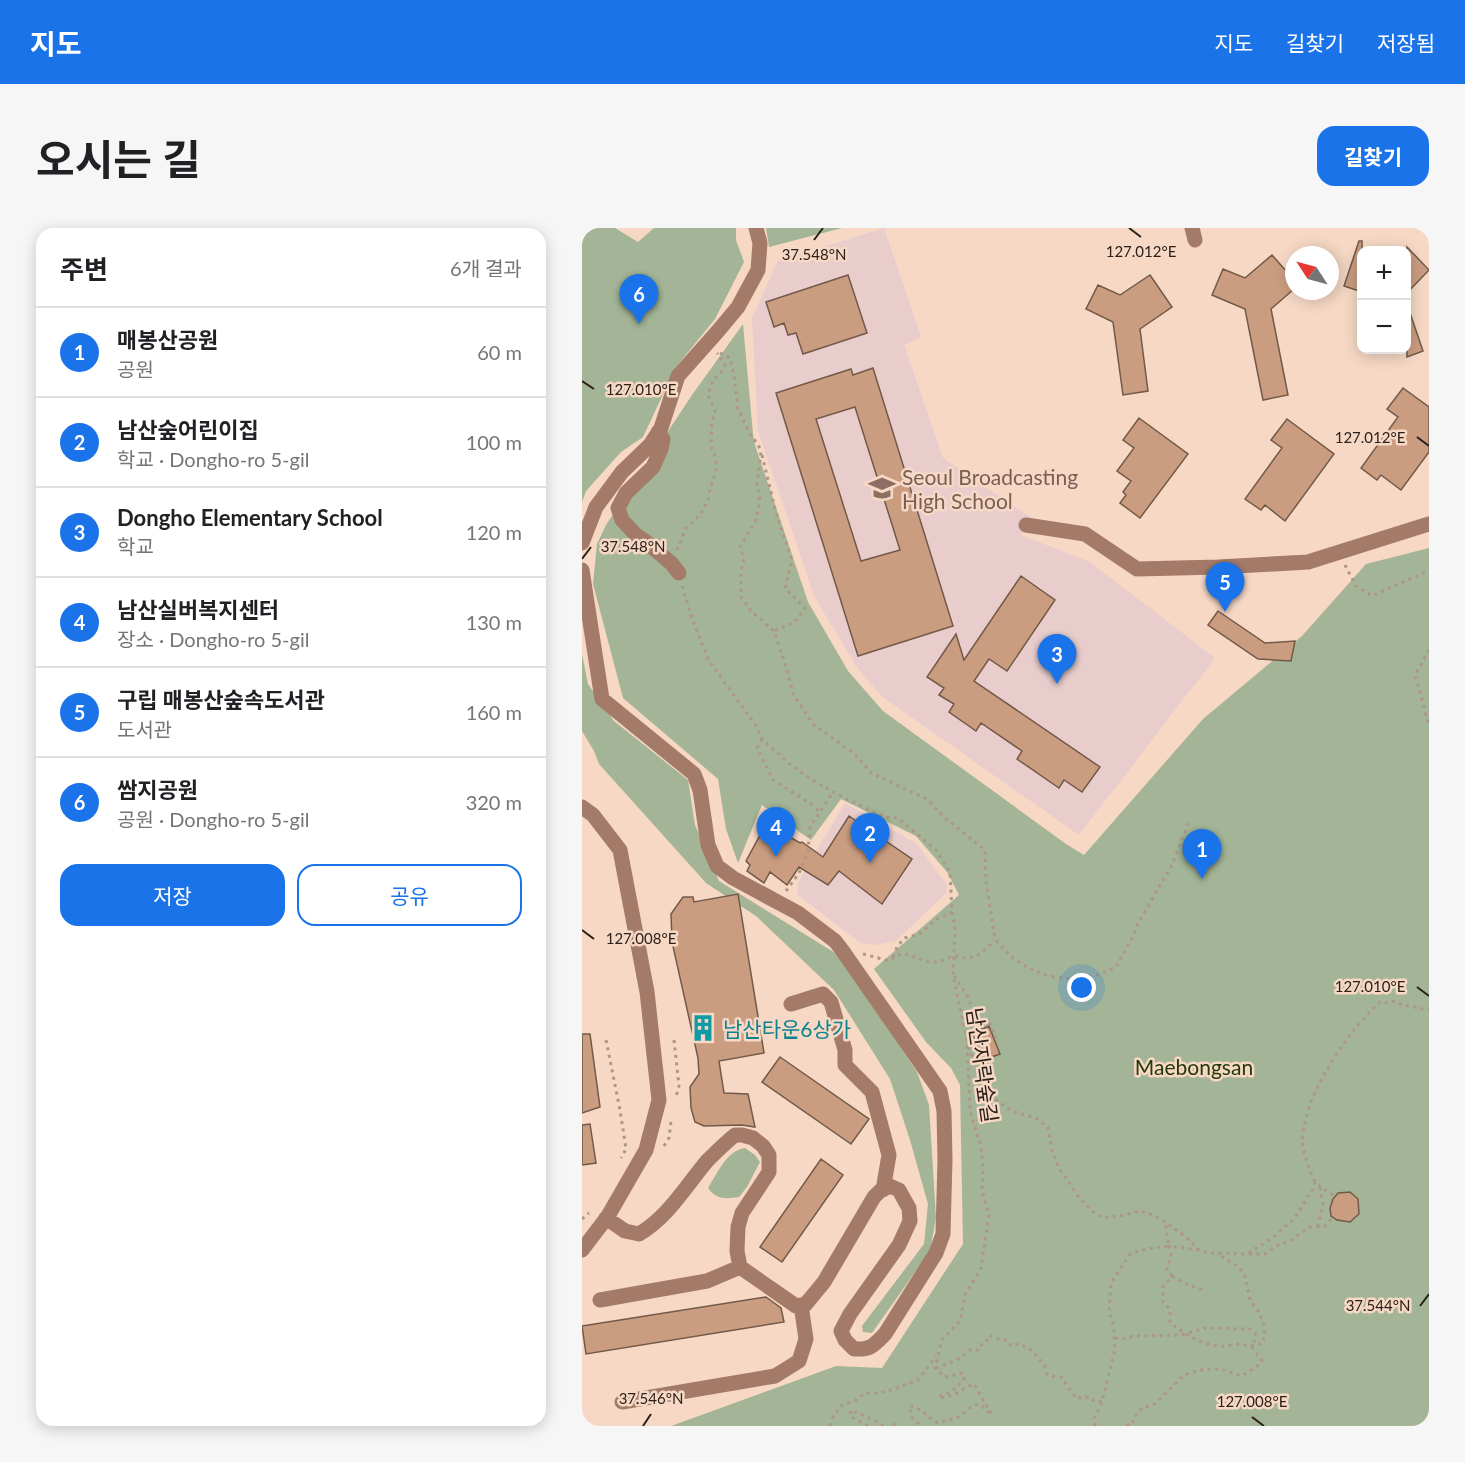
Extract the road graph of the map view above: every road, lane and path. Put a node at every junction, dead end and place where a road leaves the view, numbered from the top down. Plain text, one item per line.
1 (756, 228) edge
2 (658, 432) junction
3 (761, 452) junction
4 (1429, 524) edge
5 (1026, 525) dead end
6 (582, 543) edge
7 (1338, 552) junction
8 (582, 570) edge
9 (679, 573) junction
10 (1429, 573) edge
11 (774, 631) junction
12 (1429, 650) edge
13 (1429, 725) edge
14 (762, 740) junction
15 (833, 792) junction
16 (582, 807) edge
17 (820, 812) junction
18 (1189, 821) dead end
19 (778, 902) junction
20 (952, 912) junction
21 (995, 939) junction
22 (954, 956) junction
23 (893, 957) junction
24 (890, 961) dead end
25 (953, 975) junction
26 (791, 1004) dead end
27 (1429, 1010) edge
28 (990, 1024) junction
29 (994, 1036) dead end
30 (606, 1040) dead end
31 (674, 1040) dead end
32 (967, 1040) junction
33 (967, 1046) junction
34 (674, 1104) dead end
35 (672, 1115) dead end
36 (663, 1148) dead end
37 (621, 1159) dead end
38 (1315, 1182) junction
39 (1320, 1185) junction
40 (883, 1190) junction
41 (1333, 1195) dead end
42 (593, 1207) dead end
43 (1333, 1217) dead end
44 (606, 1218) junction
45 (584, 1219) edge
46 (1164, 1221) junction
47 (1318, 1227) junction
48 (1169, 1246) junction
49 (582, 1250) edge
50 (1200, 1251) junction
51 (1214, 1253) junction
52 (1247, 1254) junction
53 (740, 1267) junction
54 (1172, 1276) junction
55 (1204, 1290) dead end
56 (600, 1300) dead end
57 (801, 1305) junction
58 (1186, 1334) junction
59 (1115, 1338) junction
60 (1252, 1347) junction
61 (938, 1355) junction
62 (936, 1368) junction
63 (622, 1402) dead end
64 (1102, 1402) junction
65 (1133, 1419) junction
66 (830, 1426) edge
67 (868, 1426) edge
68 (884, 1426) edge
69 (893, 1426) edge
70 (898, 1426) edge
71 (921, 1426) edge
72 (1095, 1426) edge
73 (1127, 1426) edge
74 (1133, 1426) edge

1 - 2 street
2 - 6 street
2 - 9 street
3 - 9 path, 남산자락숲길
3 - 11 path
3 - 11 path
4 - 7 street
5 - 7 street
7 - 10 path
8 - 19 street
9 - 14 path, 남산자락숲길
11 - 21 path
12 - 13 path
14 - 15 path, 남산자락숲길
14 - 17 path
15 - 17 path
15 - 20 path, 남산자락숲길
16 - 44 street
17 - 19 path
18 - 21 path
19 - 40 street
20 - 22 path, 남산자락숲길
20 - 23 path
21 - 22 path
22 - 23 path
22 - 25 path, 남산자락숲길
23 - 24 path
25 - 28 path
25 - 32 path, 남산자락숲길
26 - 40 street
27 - 38 path
28 - 29 path
28 - 32 path
30 - 37 path
31 - 34 path
32 - 33 path, 남산자락숲길
33 - 46 path
33 - 61 path, 남산자락숲길
35 - 36 path
38 - 39 path
38 - 52 path
39 - 41 path
39 - 47 path
40 - 57 street
42 - 45 path
43 - 47 path
44 - 49 street
44 - 53 street
46 - 48 path
46 - 50 path
47 - 52 path
48 - 50 path
48 - 54 path
48 - 59 path
50 - 51 path
51 - 52 path
51 - 60 path
53 - 56 street
53 - 57 street
54 - 55 path
54 - 58 path
57 - 63 street
58 - 59 path
58 - 60 path
58 - 60 path
59 - 64 path
60 - 65 path
61 - 62 path, 남산자락숲길
61 - 66 path
62 - 64 path
62 - 71 path
64 - 72 path
65 - 73 path
65 - 74 path
67 - 68 path
69 - 70 path

